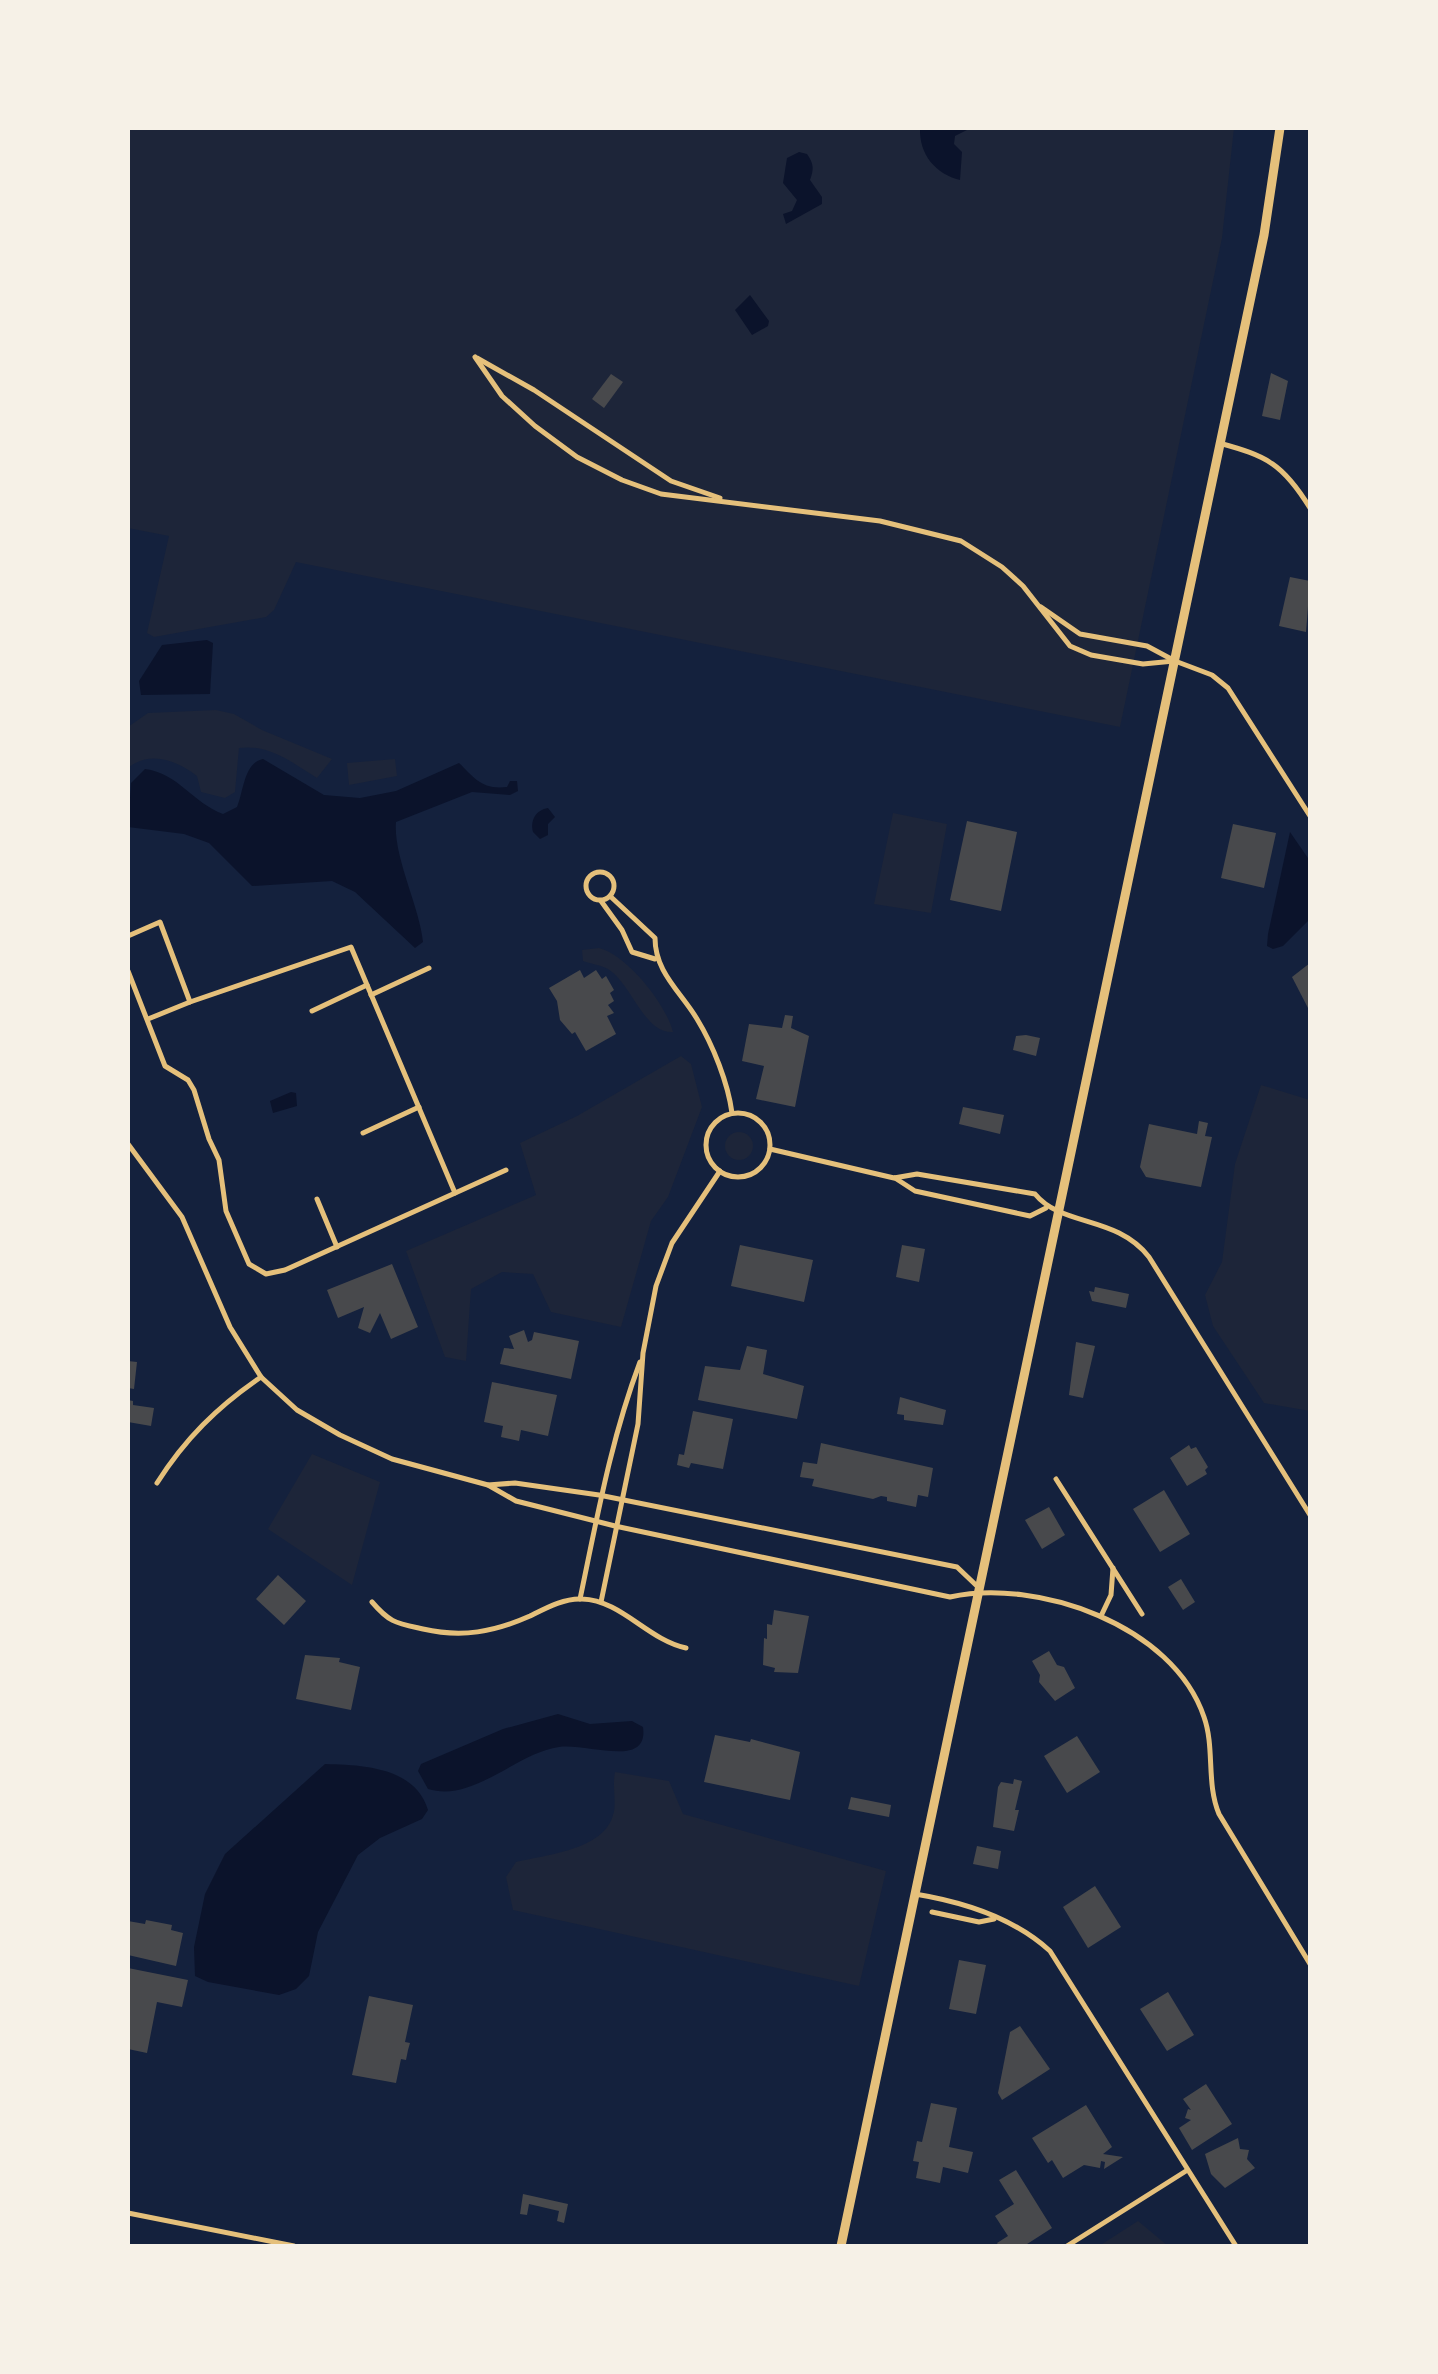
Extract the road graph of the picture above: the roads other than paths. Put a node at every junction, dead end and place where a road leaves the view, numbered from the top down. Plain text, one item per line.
1 (1280, 128) edge
2 (1218, 443) junction
3 (729, 501) junction
4 (1310, 508) edge
5 (1039, 605) junction
6 (1175, 661) junction
7 (1310, 816) edge
8 (610, 896) junction
9 (601, 901) junction
10 (128, 936) edge
11 (655, 959) junction
12 (429, 968) dead end
13 (129, 969) edge
14 (367, 985) junction
15 (371, 995) junction
16 (190, 1002) junction
17 (312, 1011) dead end
18 (148, 1019) junction
19 (419, 1107) junction
20 (732, 1113) junction
21 (363, 1133) dead end
22 (128, 1144) edge
23 (770, 1149) junction
24 (506, 1170) dead end
25 (720, 1171) junction
26 (894, 1178) junction
27 (455, 1193) junction
28 (317, 1199) dead end
29 (1046, 1208) junction
30 (1060, 1211) junction
31 (337, 1247) junction
32 (643, 1353) junction
33 (261, 1377) junction
34 (1056, 1479) dead end
35 (157, 1483) dead end
36 (488, 1485) junction
37 (599, 1495) junction
38 (623, 1501) junction
39 (1310, 1515) edge
40 (596, 1522) junction
41 (615, 1526) junction
42 (1113, 1567) junction
43 (982, 1590) junction
44 (580, 1599) junction
45 (372, 1602) dead end
46 (601, 1602) junction
47 (1142, 1614) dead end
48 (1101, 1616) junction
49 (686, 1648) dead end
50 (915, 1894) junction
51 (932, 1912) dead end
52 (994, 1919) junction
53 (1310, 1964) edge
54 (1186, 2171) junction
55 (128, 2213) edge
56 (294, 2246) edge
57 (841, 2246) edge
58 (1067, 2246) edge
59 (1236, 2246) edge

1 - 2 main road
2 - 4 street
2 - 6 main road
3 - 3 street
3 - 5 street
5 - 6 street
5 - 6 street
6 - 7 street
6 - 30 main road
8 - 9 street
8 - 9 street
8 - 11 street
9 - 11 street
10 - 16 street
11 - 20 street
12 - 15 street
13 - 18 street
14 - 15 street
14 - 16 street
14 - 17 street
15 - 19 street
16 - 18 street
18 - 31 street
19 - 21 street
19 - 27 street
20 - 23 street
20 - 25 street
22 - 33 street
23 - 25 street
23 - 26 street
24 - 27 street
25 - 32 street
26 - 29 street
26 - 29 street
27 - 31 street
28 - 31 street
29 - 30 street
30 - 39 street
30 - 43 main road
32 - 37 street
32 - 38 street
33 - 35 street
33 - 36 street
34 - 42 street
36 - 37 street
36 - 40 street
37 - 38 street
37 - 40 street
38 - 41 street
38 - 43 street
40 - 41 street
40 - 44 street
41 - 43 street
41 - 46 street
42 - 47 street
42 - 48 street
43 - 48 street
43 - 50 main road
44 - 45 street
44 - 46 street
46 - 49 street
48 - 53 street
50 - 52 street
50 - 57 main road
51 - 52 street
52 - 54 street
54 - 58 street
54 - 59 street
55 - 56 street

